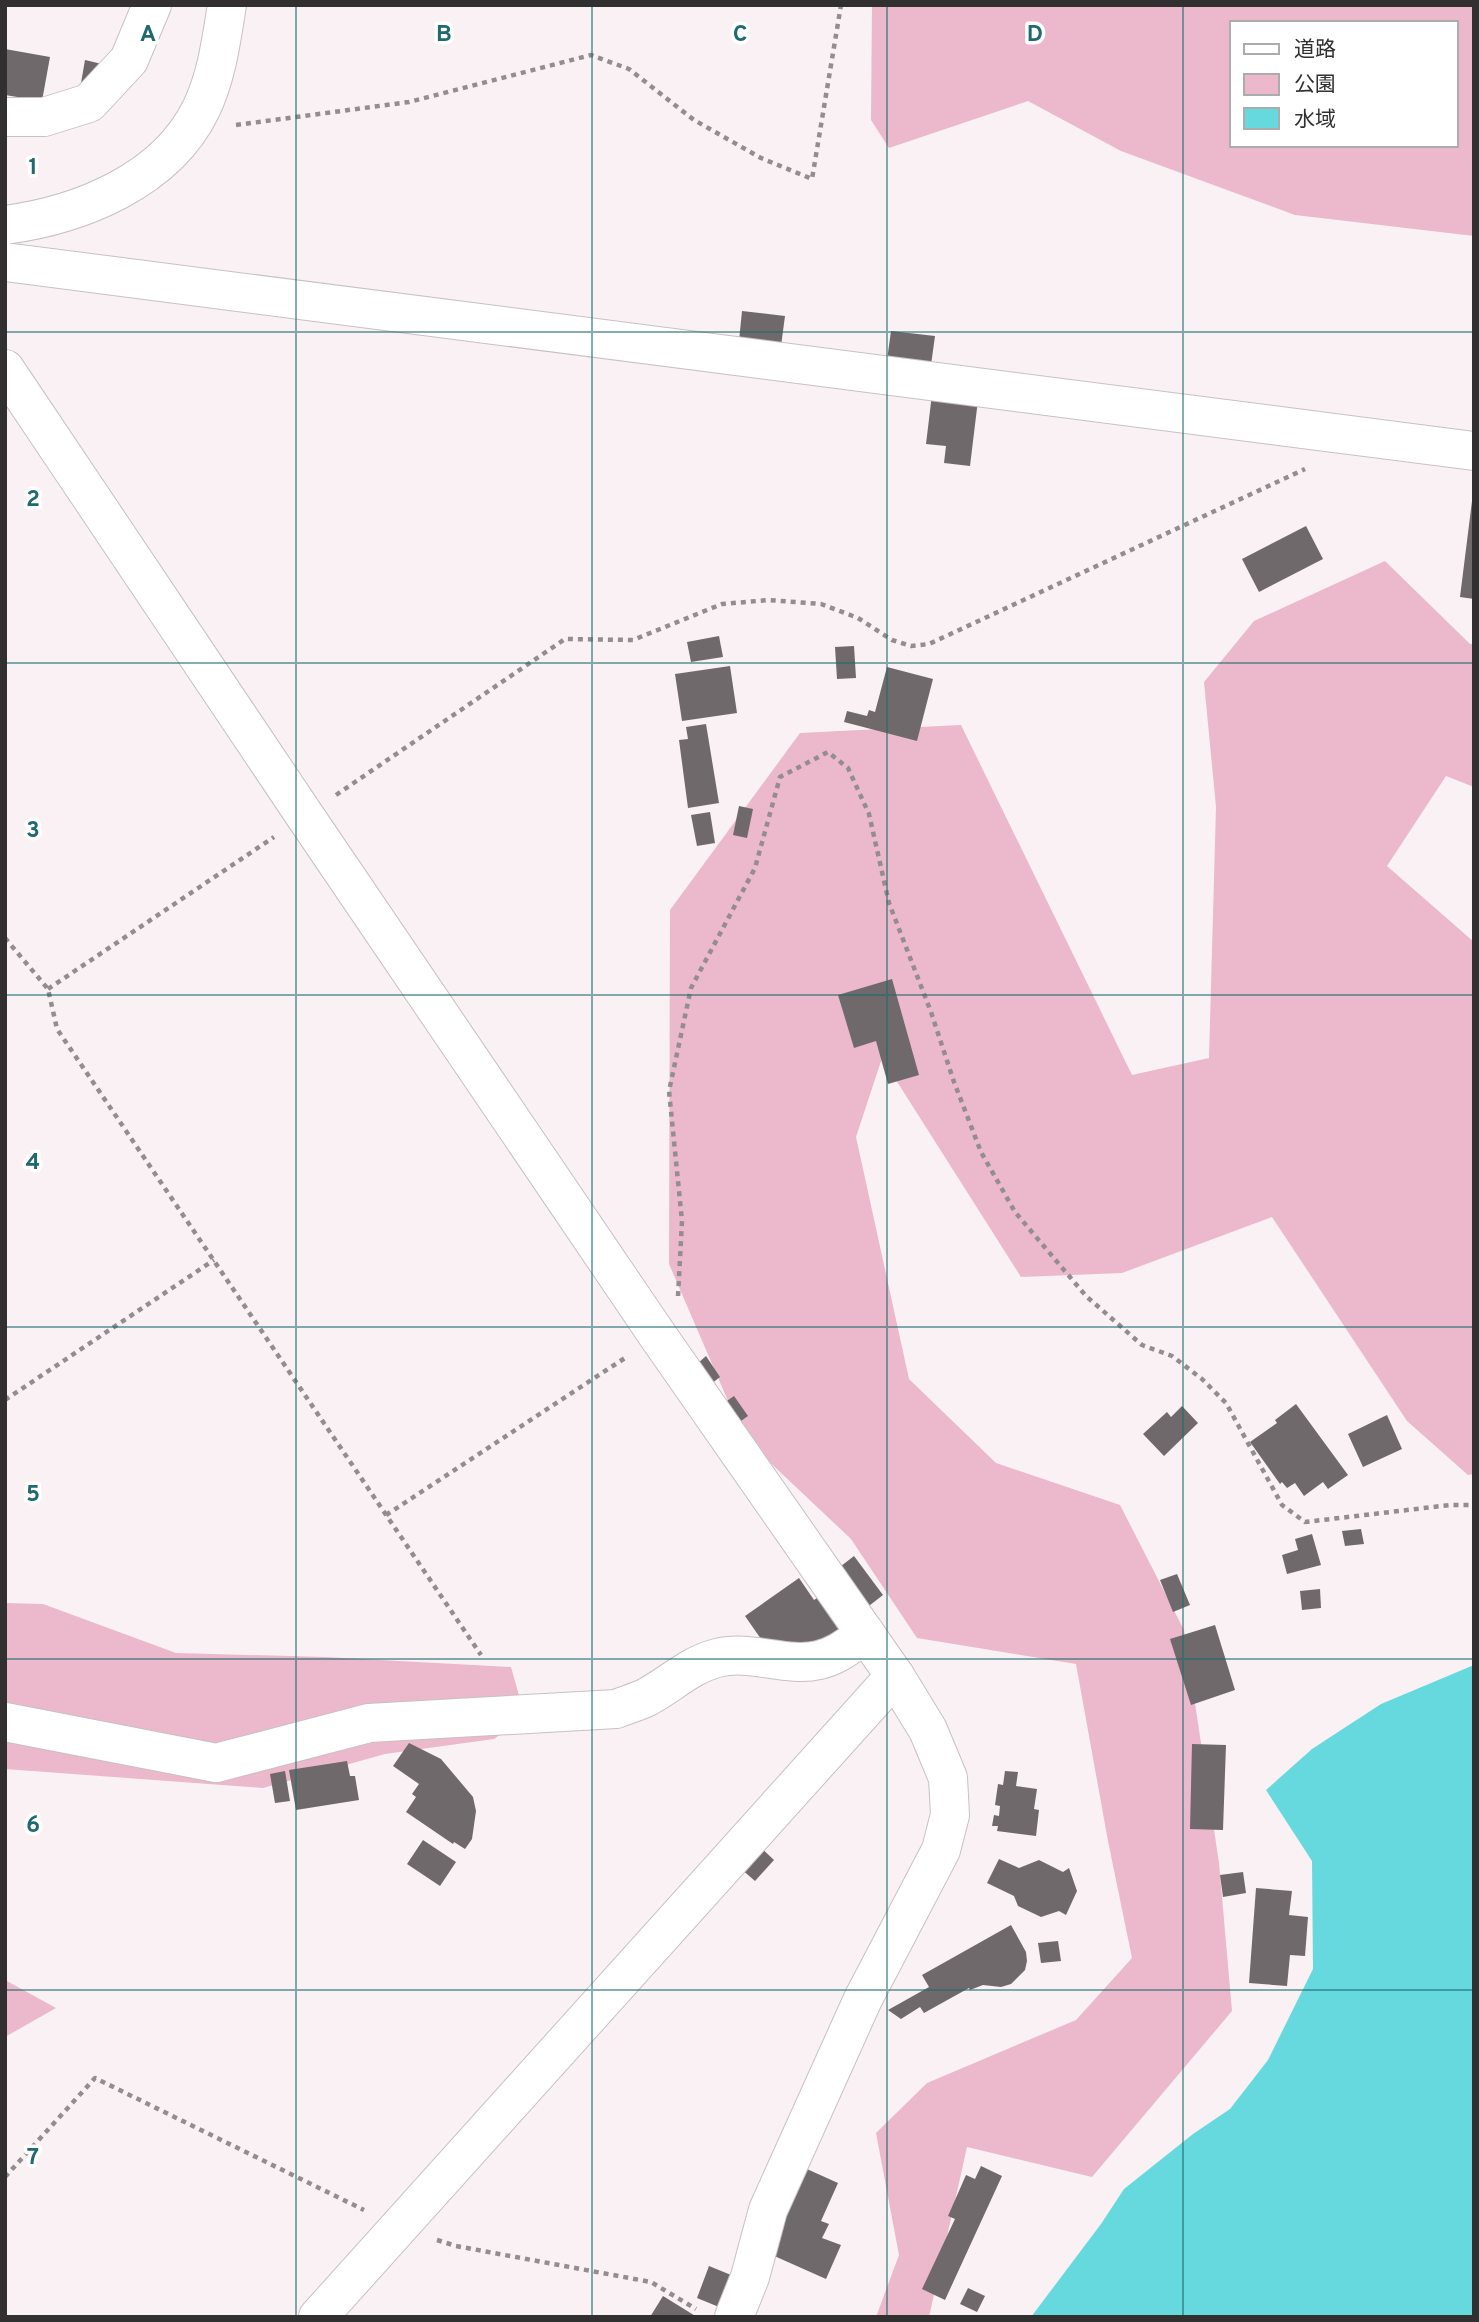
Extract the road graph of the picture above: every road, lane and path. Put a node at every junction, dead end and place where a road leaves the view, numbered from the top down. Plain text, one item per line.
1 (152, 5) edge
2 (228, 5) edge
3 (841, 5) edge
4 (200, 111) junction
5 (5, 117) edge
6 (5, 226) edge
7 (5, 262) edge
8 (5, 369) edge
9 (1474, 451) edge
10 (1309, 467) dead end
11 (304, 816) junction
12 (5, 938) edge
13 (48, 989) junction
14 (214, 1260) junction
15 (658, 1336) junction
16 (5, 1400) edge
17 (1474, 1504) edge
18 (386, 1515) junction
19 (866, 1634) junction
20 (481, 1656) dead end
21 (895, 1676) junction
22 (5, 1722) edge
23 (5, 2177) edge
24 (398, 2227) junction
25 (716, 2313) edge
26 (318, 2317) edge

1 - 5 street
2 - 4 street
3 - 4 path
4 - 6 street
7 - 9 street
8 - 11 street
10 - 11 path
11 - 13 path
11 - 15 street
12 - 13 path
13 - 14 path
14 - 16 path
14 - 18 path
15 - 17 path
15 - 18 path
15 - 19 street
18 - 20 path
19 - 21 street
19 - 22 street
21 - 24 street
21 - 25 street
23 - 24 path
24 - 25 path
24 - 26 street

